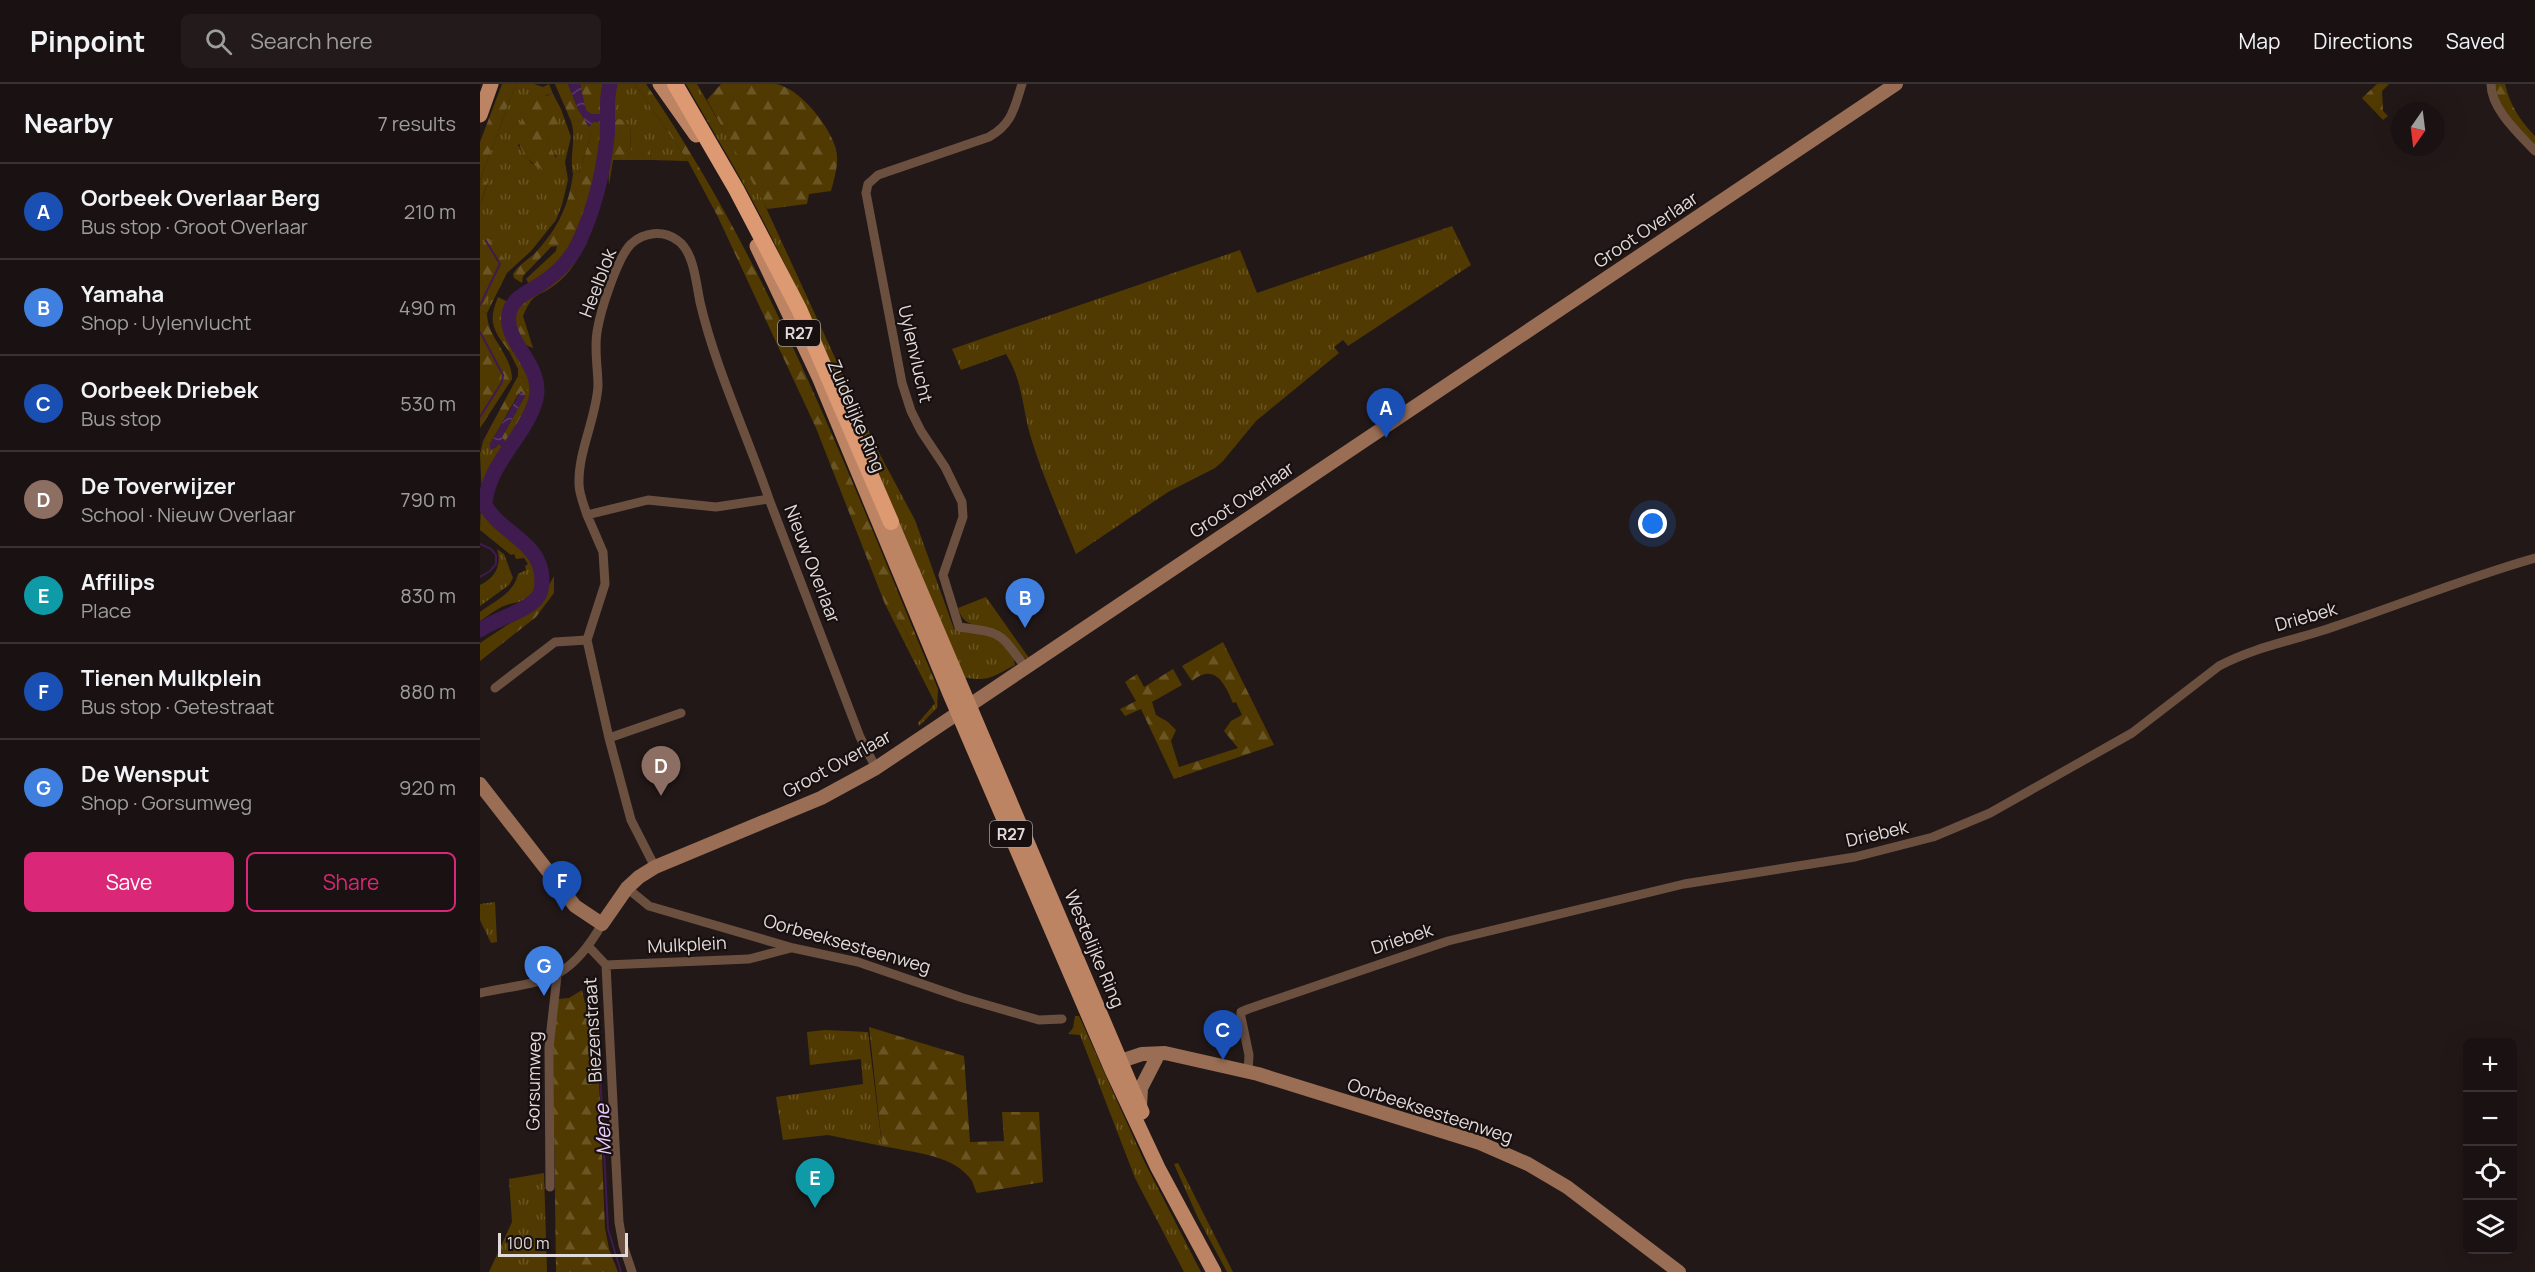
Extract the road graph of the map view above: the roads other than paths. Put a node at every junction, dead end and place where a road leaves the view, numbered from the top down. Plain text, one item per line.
1 (491, 84) edge
2 (660, 84) edge
3 (675, 84) edge
4 (1022, 84) edge
5 (1896, 84) edge
6 (2492, 84) edge
7 (480, 115) edge
8 (2535, 151) edge
9 (769, 499) junction
10 (587, 515) junction
11 (891, 522) joint
12 (2535, 558) edge
13 (587, 640) junction
14 (1025, 667) junction
15 (495, 688) dead end
16 (964, 709) junction
17 (681, 713) dead end
18 (609, 738) junction
19 (876, 768) junction
20 (480, 784) edge
21 (655, 867) junction
22 (627, 888) junction
23 (602, 924) junction
24 (589, 947) junction
25 (794, 948) junction
26 (606, 964) junction
27 (557, 976) junction
28 (480, 993) edge
29 (1062, 1019) dead end
30 (1175, 1057) junction
31 (1155, 1059) junction
32 (1116, 1066) junction
33 (1248, 1072) junction
34 (1140, 1107) junction
35 (550, 1187) dead end
36 (1181, 1208) junction
37 (632, 1272) edge
38 (1214, 1272) edge
39 (1679, 1272) edge

1 - 7 main road
2 - 16 main road, Zuidelijke Ring / R27
3 - 11 highway, Zuidelijke Ring / R27
4 - 14 street, Uylenvlucht
5 - 14 street, Groot Overlaar
6 - 8 street
9 - 10 street, Nieuw Overlaar
9 - 10 street, Heelblok
9 - 19 street, Nieuw Overlaar
10 - 13 street
11 - 16 main road, Zuidelijke Ring / R27
12 - 33 street, Driebek
13 - 15 street
13 - 18 street
14 - 16 street, Groot Overlaar
16 - 19 street, Groot Overlaar
16 - 32 main road, Westelijke Ring / R27
17 - 18 street
18 - 21 street
19 - 21 street, Groot Overlaar
20 - 23 street
21 - 22 street, Groot Overlaar
22 - 23 street, Groot Overlaar
22 - 25 street, Oorbeeksesteenweg
23 - 24 street
24 - 26 street
24 - 27 street
25 - 26 street, Mulkplein
25 - 29 street, Oorbeeksesteenweg
26 - 37 street, Biezenstraat
27 - 28 street
27 - 35 street, Gorsumweg
30 - 31 street, Oorbeeksesteenweg
30 - 32 street, Oorbeeksesteenweg
30 - 33 street, Oorbeeksesteenweg
31 - 32 street, Oorbeeksesteenweg
31 - 34 street
32 - 34 main road, Westelijke Ring / R27
32 - 36 main road, Westelijke Ring / R27
33 - 39 street, Oorbeeksesteenweg
34 - 36 main road, Westelijke Ring / R27
36 - 38 main road, Westelijke Ring / R27

